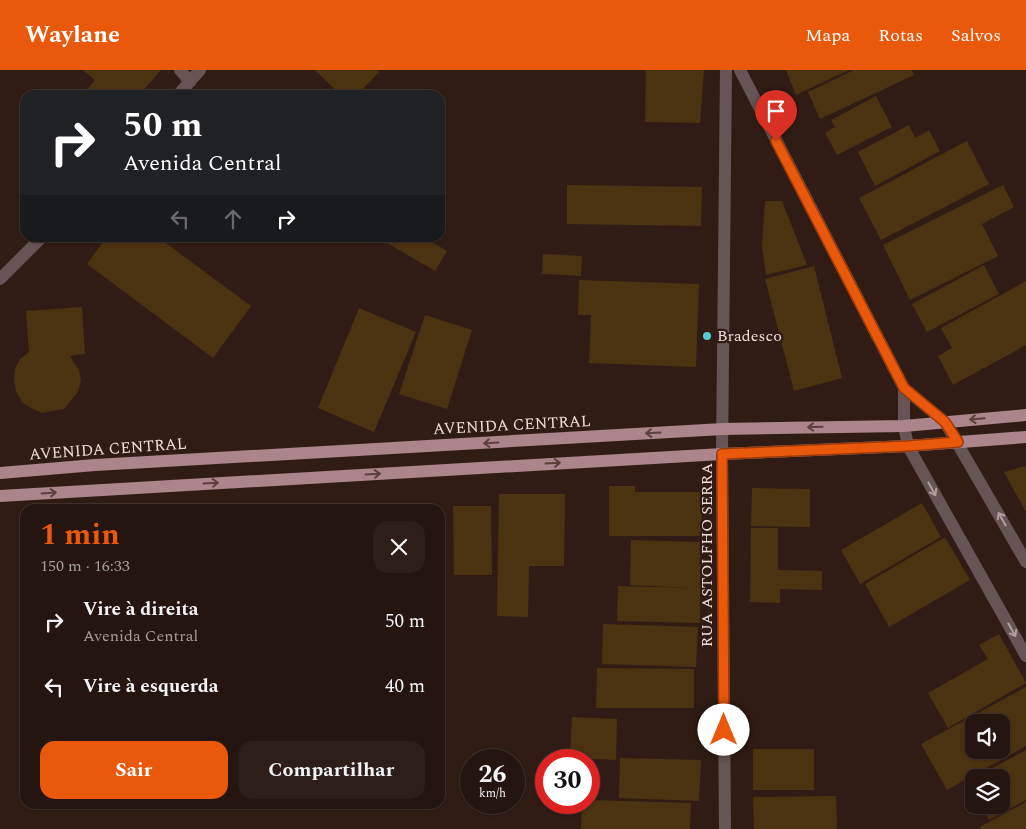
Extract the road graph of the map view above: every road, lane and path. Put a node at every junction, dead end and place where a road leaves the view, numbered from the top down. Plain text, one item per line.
1 (180, 70) edge
2 (200, 70) edge
3 (726, 70) edge
4 (740, 70) edge
5 (190, 82) junction
6 (183, 90) edge
7 (37, 242) edge
8 (0, 279) edge
9 (904, 388) junction
10 (1026, 415) edge
11 (945, 422) junction
12 (904, 426) junction
13 (723, 429) junction
14 (1026, 437) edge
15 (958, 442) junction
16 (908, 446) junction
17 (722, 454) junction
18 (0, 473) edge
19 (0, 496) edge
20 (1026, 562) edge
21 (1026, 656) edge
22 (725, 829) edge

1 - 5 street
2 - 5 street
3 - 13 street, RUA ASTOLFHO SERRA
4 - 9 street
5 - 6 street
7 - 8 street
9 - 11 street
9 - 12 street
10 -> 11 main road, AVENIDA CENTRAL
11 - 12 main road, AVENIDA CENTRAL
11 - 15 street
12 -> 13 main road, AVENIDA CENTRAL
12 - 16 street
13 - 17 street, RUA ASTOLFHO SERRA
13 -> 18 main road, AVENIDA CENTRAL
14 - 15 main road
15 - 16 main road
20 -> 15 street
16 - 17 main road
16 -> 21 street
19 -> 17 main road
17 - 22 street, RUA ASTOLFHO SERRA

